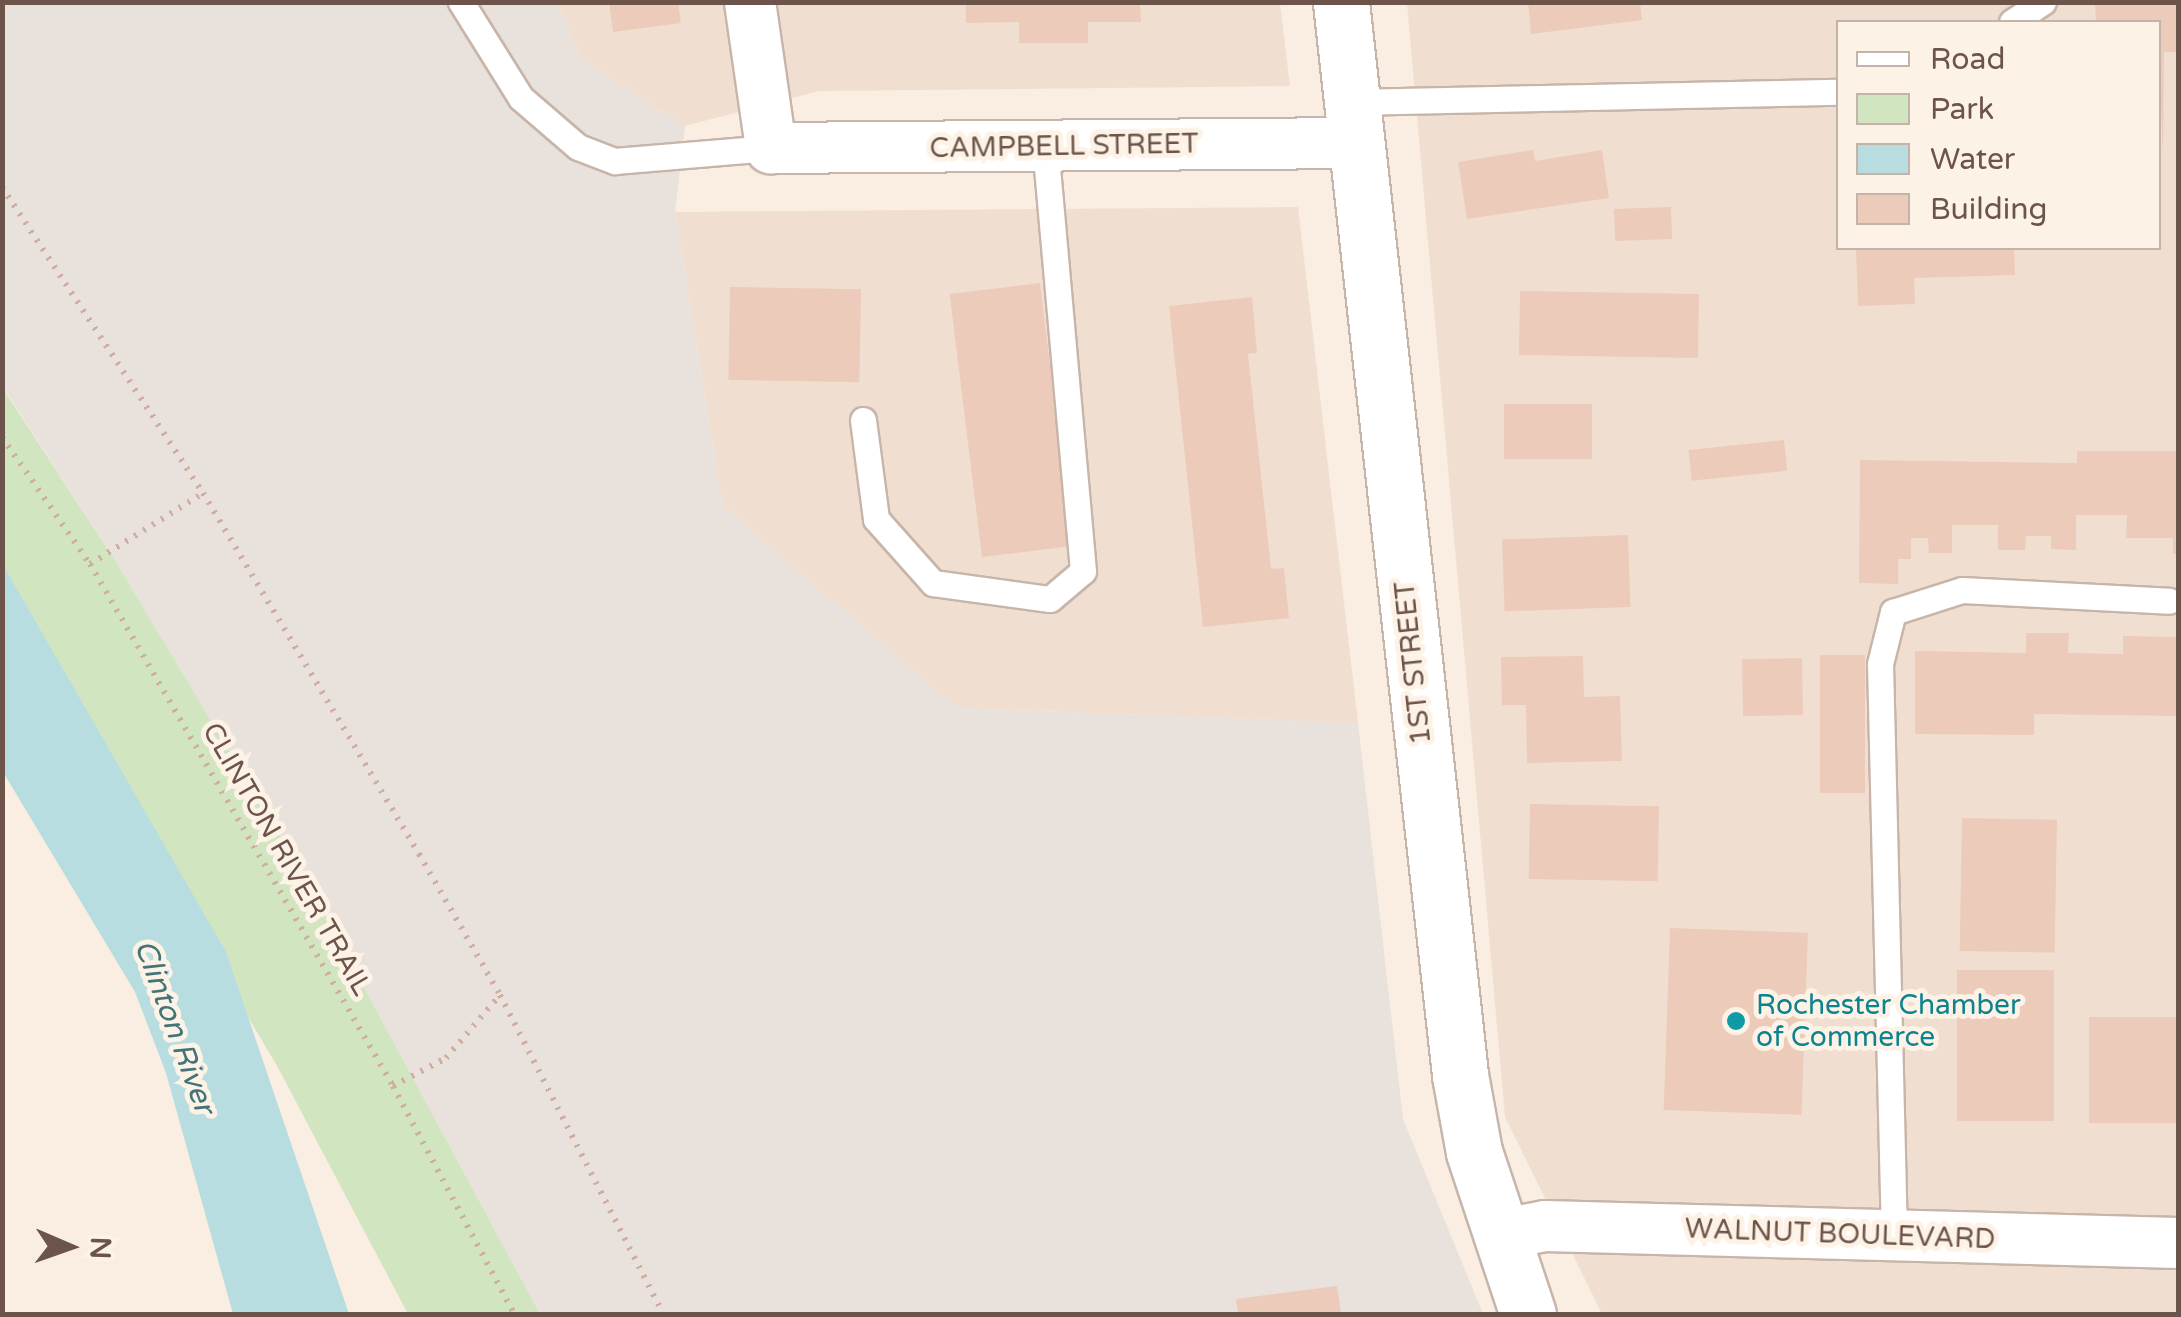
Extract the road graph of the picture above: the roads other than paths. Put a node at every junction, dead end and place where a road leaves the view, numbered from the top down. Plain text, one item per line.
1 (461, 2) edge
2 (750, 2) edge
3 (1341, 2) edge
4 (2043, 2) edge
5 (2015, 20) edge
6 (1836, 92) edge
7 (1354, 122) junction
8 (1046, 147) junction
9 (771, 148) junction
10 (863, 420) dead end
11 (2169, 601) dead end
12 (1503, 1234) junction
13 (1894, 1236) junction
14 (2178, 1243) edge
15 (1528, 1314) edge

1 - 9 lane
2 - 9 street
3 - 7 street, 1ST STREET
4 - 5 lane
6 - 7 lane
7 - 8 street, CAMPBELL STREET
7 - 12 street, 1ST STREET
8 - 9 street, CAMPBELL STREET
8 - 10 lane
11 - 13 lane
12 - 13 street, WALNUT BOULEVARD
12 - 15 street, 1ST STREET
13 - 14 street, WALNUT BOULEVARD

